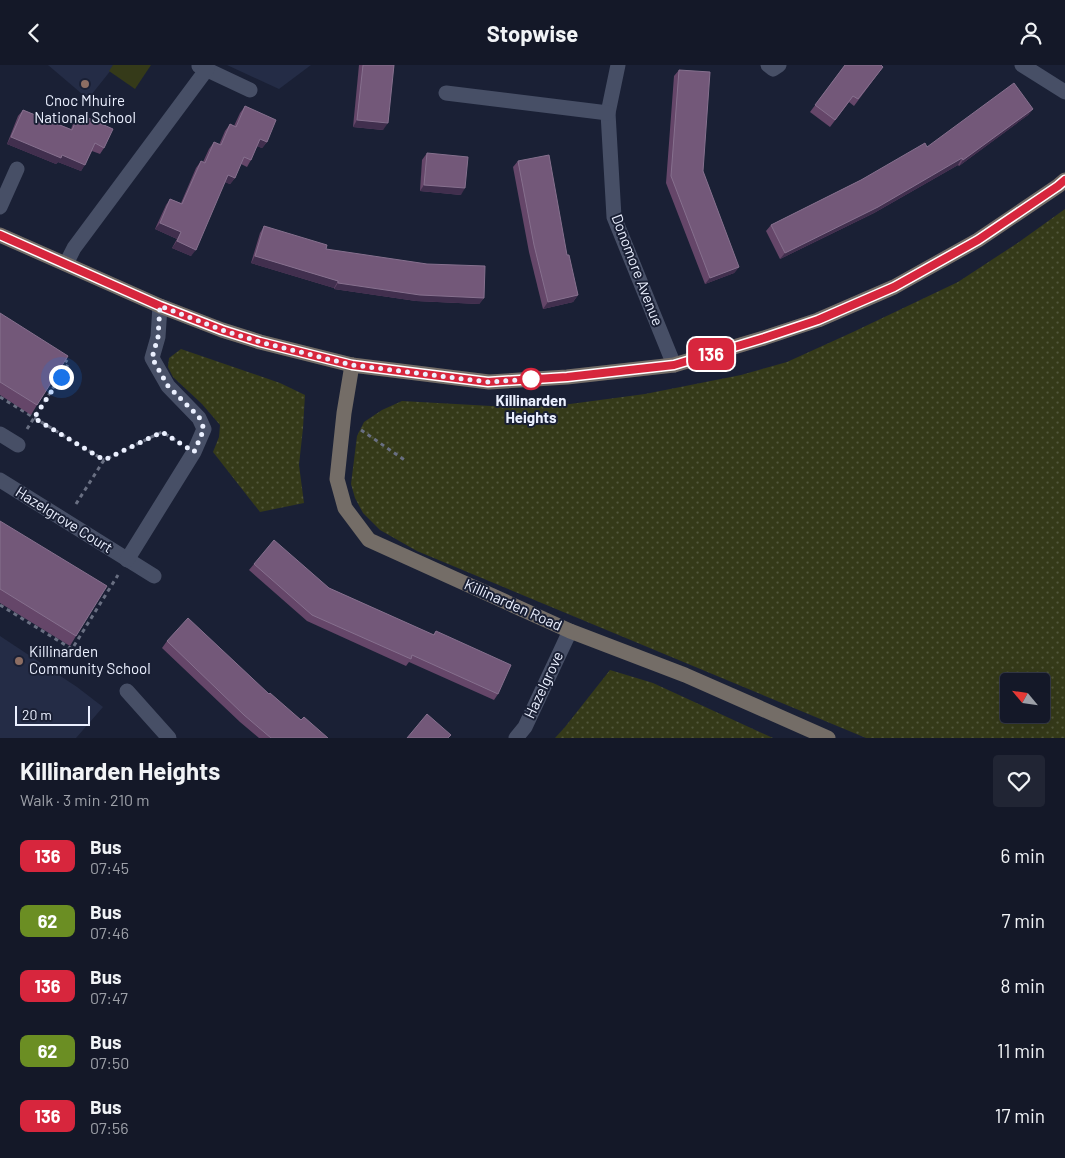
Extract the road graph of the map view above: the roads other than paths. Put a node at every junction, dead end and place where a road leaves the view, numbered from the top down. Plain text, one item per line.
1 (618, 65) edge
2 (768, 65) edge
3 (779, 65) edge
4 (1022, 65) edge
5 (202, 67) edge
6 (250, 90) dead end
7 (1065, 92) edge
8 (446, 93) dead end
9 (608, 113) junction
10 (17, 169) dead end
11 (1065, 180) edge
12 (0, 207) edge
13 (0, 235) edge
14 (66, 264) junction
15 (160, 306) junction
16 (352, 365) junction
17 (674, 365) junction
18 (0, 433) edge
19 (18, 445) dead end
20 (0, 480) edge
21 (127, 559) junction
22 (154, 576) dead end
23 (570, 631) junction
24 (128, 691) dead end
25 (169, 738) edge
26 (516, 738) edge
27 (828, 738) edge

1 - 9 street, Donomore Avenue
2 - 3 street
4 - 7 street
5 - 6 street
5 - 14 street
8 - 9 street
9 - 17 street, Donomore Avenue
10 - 12 street
11 - 17 street
13 - 14 street
14 - 15 street
15 - 16 street
15 - 21 street, Hazelgrove Court
16 - 17 street
16 - 23 street, Killinarden Road
18 - 19 street
20 - 21 street, Hazelgrove Court
21 - 22 street, Hazelgrove Court
23 - 26 street, Hazelgrove
23 - 27 street, Killinarden Road
24 - 25 street

